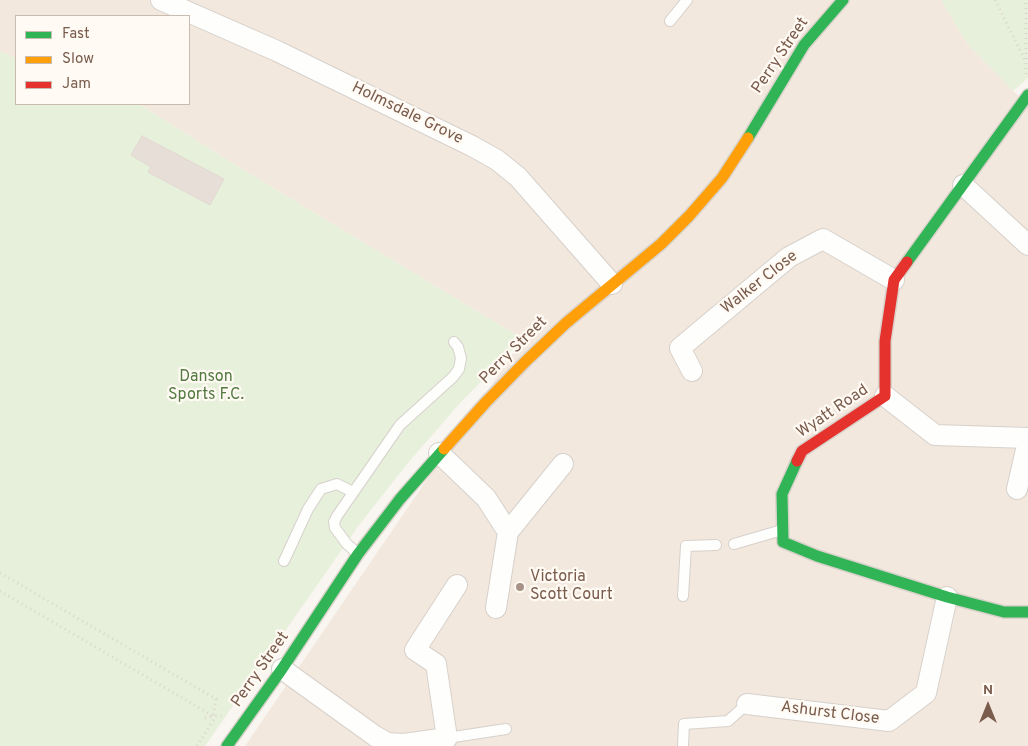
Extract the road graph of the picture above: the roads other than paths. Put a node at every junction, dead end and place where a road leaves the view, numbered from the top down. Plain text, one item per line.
1 (161, 0) edge
2 (688, 0) edge
3 (843, 0) edge
4 (670, 21) dead end
5 (1027, 96) edge
6 (963, 185) junction
7 (1028, 245) edge
8 (894, 280) junction
9 (612, 284) junction
10 (454, 342) dead end
11 (692, 371) dead end
12 (884, 396) junction
13 (1028, 439) edge
14 (439, 453) junction
15 (563, 464) dead end
16 (1017, 489) dead end
17 (353, 492) junction
18 (783, 530) junction
19 (508, 532) junction
20 (734, 544) dead end
21 (716, 545) dead end
22 (358, 554) junction
23 (284, 561) dead end
24 (457, 585) dead end
25 (683, 596) dead end
26 (947, 597) junction
27 (496, 608) dead end
28 (1028, 612) edge
29 (282, 669) junction
30 (747, 704) joint
31 (506, 729) dead end
32 (447, 738) junction
33 (227, 746) edge
34 (683, 746) edge

1 - 9 street, Holmsdale Grove
2 - 4 lane
3 - 9 main road, Perry Street
5 - 6 main road, Wyatt Road
6 - 7 street
6 - 8 main road, Wyatt Road
8 - 11 street, Walker Close
8 - 12 main road, Wyatt Road
9 - 14 main road, Perry Street
10 - 17 lane
12 - 13 street
12 - 18 main road, Wyatt Road
13 - 16 street
14 - 19 street
14 - 22 main road, Perry Street
15 - 19 street
17 - 22 lane
17 - 23 lane
18 - 20 lane
18 - 26 main road
19 - 27 street
21 - 25 lane
22 - 29 main road, Perry Street
24 - 32 street
26 - 28 main road
26 - 30 street, Ashurst Close
29 - 32 street
29 - 33 main road, Perry Street
30 - 34 lane
31 - 32 lane

